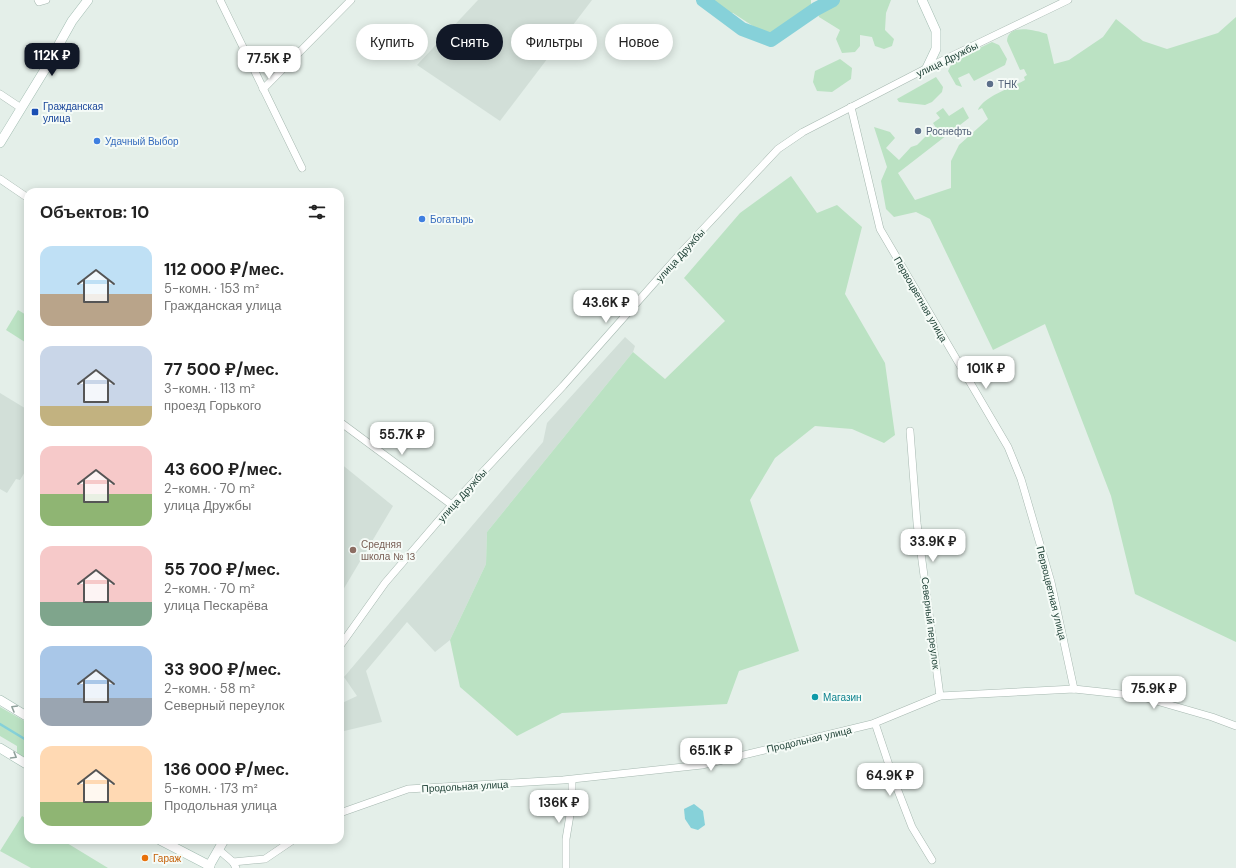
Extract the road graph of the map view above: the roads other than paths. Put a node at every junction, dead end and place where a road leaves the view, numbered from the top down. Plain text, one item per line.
1 (88, 0) edge
2 (220, 0) edge
3 (352, 0) edge
4 (922, 0) edge
5 (1068, 0) edge
6 (928, 68) junction
7 (263, 89) junction
8 (0, 94) edge
9 (852, 107) junction
10 (21, 108) junction
11 (0, 143) edge
12 (302, 168) dead end
13 (0, 179) edge
14 (24, 195) edge
15 (344, 425) edge
16 (910, 431) dead end
17 (452, 505) junction
18 (344, 640) edge
19 (1074, 689) junction
20 (940, 696) junction
21 (0, 700) edge
22 (24, 715) edge
23 (876, 722) junction
24 (1236, 726) edge
25 (0, 748) edge
26 (24, 763) edge
27 (572, 780) junction
28 (344, 812) edge
29 (167, 844) edge
30 (223, 844) edge
31 (287, 844) edge
32 (219, 850) junction
33 (932, 860) dead end
34 (234, 865) edge
35 (209, 867) edge
36 (566, 868) edge

1 - 10 street
2 - 7 street
3 - 7 street
4 - 6 street
5 - 6 street, улица Дружбы
6 - 9 street, улица Дружбы
7 - 12 street
8 - 10 street
9 - 17 street, улица Дружбы
9 - 19 street, Первоцветная улица
10 - 11 street
13 - 14 street
15 - 17 street
16 - 20 street, Северный переулок
17 - 18 street, улица Дружбы
19 - 20 street, Продольная улица
19 - 24 street, Продольная улица
20 - 23 street, Продольная улица
22 -> 21 street
23 - 27 street, Продольная улица
23 - 33 street
25 -> 26 street
27 - 28 street, Продольная улица
27 - 36 street
29 - 35 street
30 - 32 street
31 - 34 street
32 - 34 street
32 - 35 street

